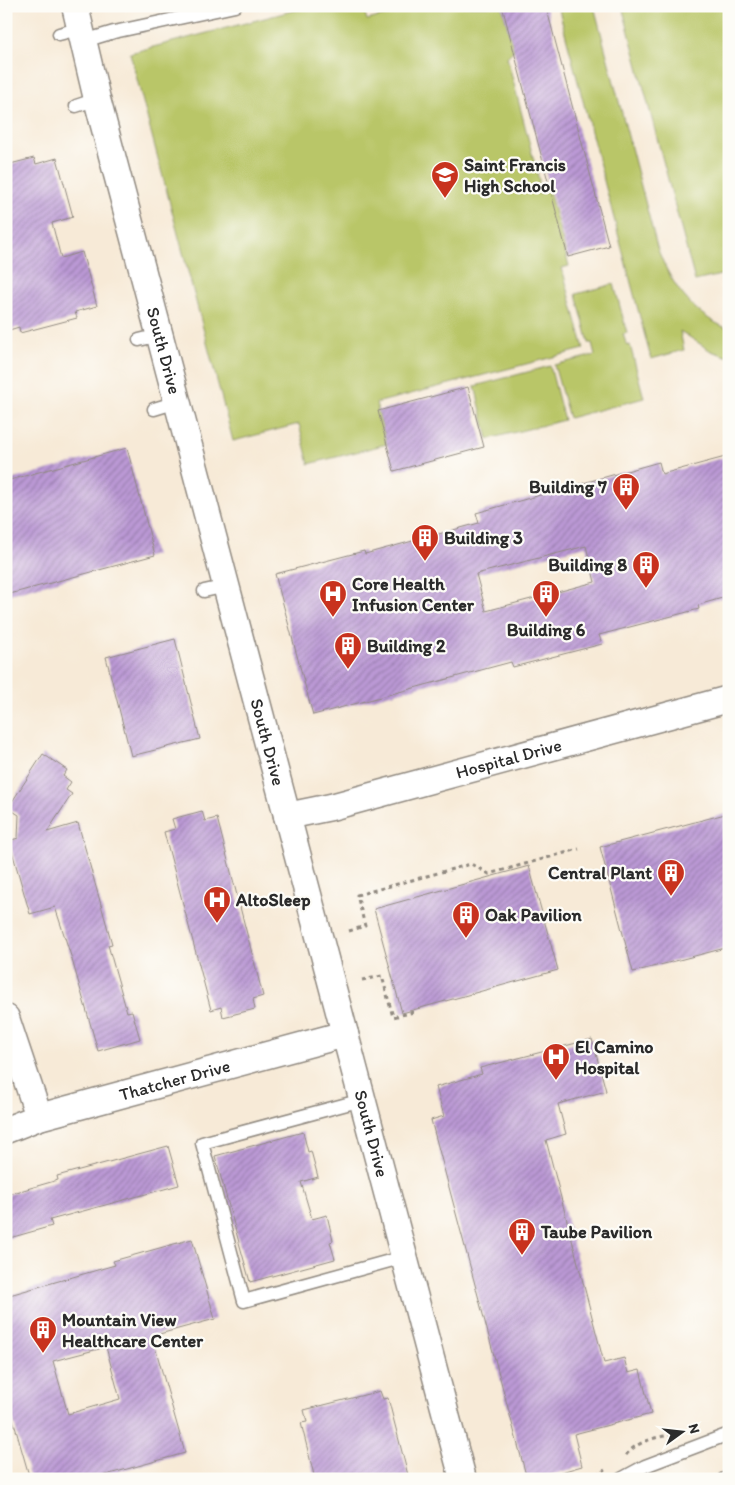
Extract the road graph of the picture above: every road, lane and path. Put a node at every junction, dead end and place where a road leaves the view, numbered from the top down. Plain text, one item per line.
1 (235, 6) edge
2 (75, 27) edge
3 (729, 698) edge
4 (287, 816) junction
5 (579, 849) dead end
6 (349, 931) dead end
7 (362, 980) dead end
8 (414, 1012) dead end
9 (6, 1018) edge
10 (344, 1034) junction
11 (362, 1100) junction
12 (39, 1117) junction
13 (6, 1130) edge
14 (404, 1257) junction
15 (729, 1434) edge
16 (729, 1477) edge
17 (625, 1478) edge
18 (463, 1479) edge
19 (724, 1479) edge

1 - 2 lane
2 - 4 street, South Drive
3 - 4 street, Hospital Drive
4 - 10 street, South Drive
5 - 6 path
7 - 8 path
9 - 12 street
10 - 11 street, South Drive
10 - 12 street, Thatcher Drive
11 - 14 street, South Drive
11 - 14 lane
12 - 13 street, Thatcher Drive
14 - 18 street, South Drive
15 - 17 lane
16 - 19 lane

